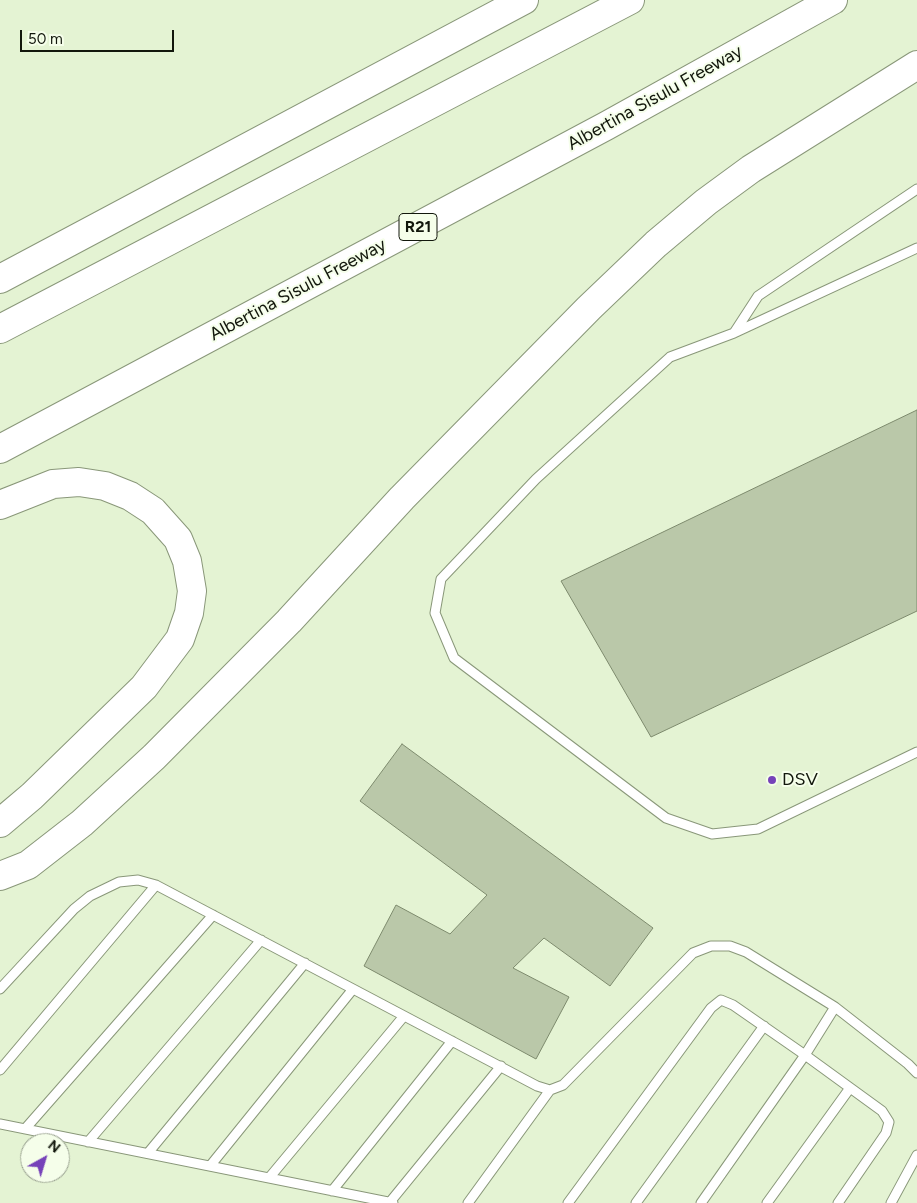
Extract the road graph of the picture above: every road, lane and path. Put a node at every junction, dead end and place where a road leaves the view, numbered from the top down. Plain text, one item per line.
1 (524, 0) edge
2 (630, 0) edge
3 (833, 0) edge
4 (917, 65) edge
5 (917, 190) edge
6 (917, 248) edge
7 (0, 279) edge
8 (0, 329) edge
9 (734, 333) junction
10 (0, 449) edge
11 (0, 505) edge
12 (917, 752) edge
13 (0, 823) edge
14 (0, 876) edge
15 (156, 885) junction
16 (213, 915) junction
17 (261, 940) junction
18 (305, 963) junction
19 (0, 989) edge
20 (353, 989) junction
21 (835, 1007) junction
22 (404, 1016) junction
23 (764, 1026) junction
24 (452, 1041) junction
25 (805, 1054) junction
26 (501, 1066) junction
27 (0, 1070) edge
28 (917, 1073) edge
29 (850, 1088) junction
30 (550, 1090) junction
31 (0, 1124) edge
32 (25, 1129) junction
33 (88, 1142) junction
34 (148, 1153) junction
35 (917, 1154) edge
36 (210, 1166) junction
37 (269, 1178) junction
38 (332, 1191) junction
39 (391, 1203) edge
40 (468, 1203) edge
41 (568, 1203) edge
42 (636, 1203) edge
43 (702, 1203) edge
44 (768, 1203) edge
45 (838, 1203) edge
46 (891, 1203) edge

1 - 7 highway
2 - 8 highway
3 - 10 highway, Albertina Sisulu Freeway / R21
4 - 14 highway
5 - 9 lane
6 - 9 lane
9 - 12 lane
11 - 13 highway
15 - 16 lane
15 - 19 lane
15 - 27 lane
16 - 17 lane
16 - 32 lane
17 - 18 lane
17 - 33 lane
18 - 20 lane
18 - 34 lane
20 - 22 lane
20 - 36 lane
21 - 25 lane
21 - 28 lane
21 - 30 lane
22 - 24 lane
22 - 37 lane
23 - 25 lane
23 - 41 lane
23 - 42 lane
24 - 26 lane
24 - 38 lane
25 - 29 lane
25 - 43 lane
26 - 30 lane
26 - 39 lane
29 - 44 lane
29 - 45 lane
30 - 40 lane
31 - 32 lane
32 - 33 lane
33 - 34 lane
34 - 36 lane
35 - 46 lane
36 - 37 lane
37 - 38 lane
38 - 39 lane

